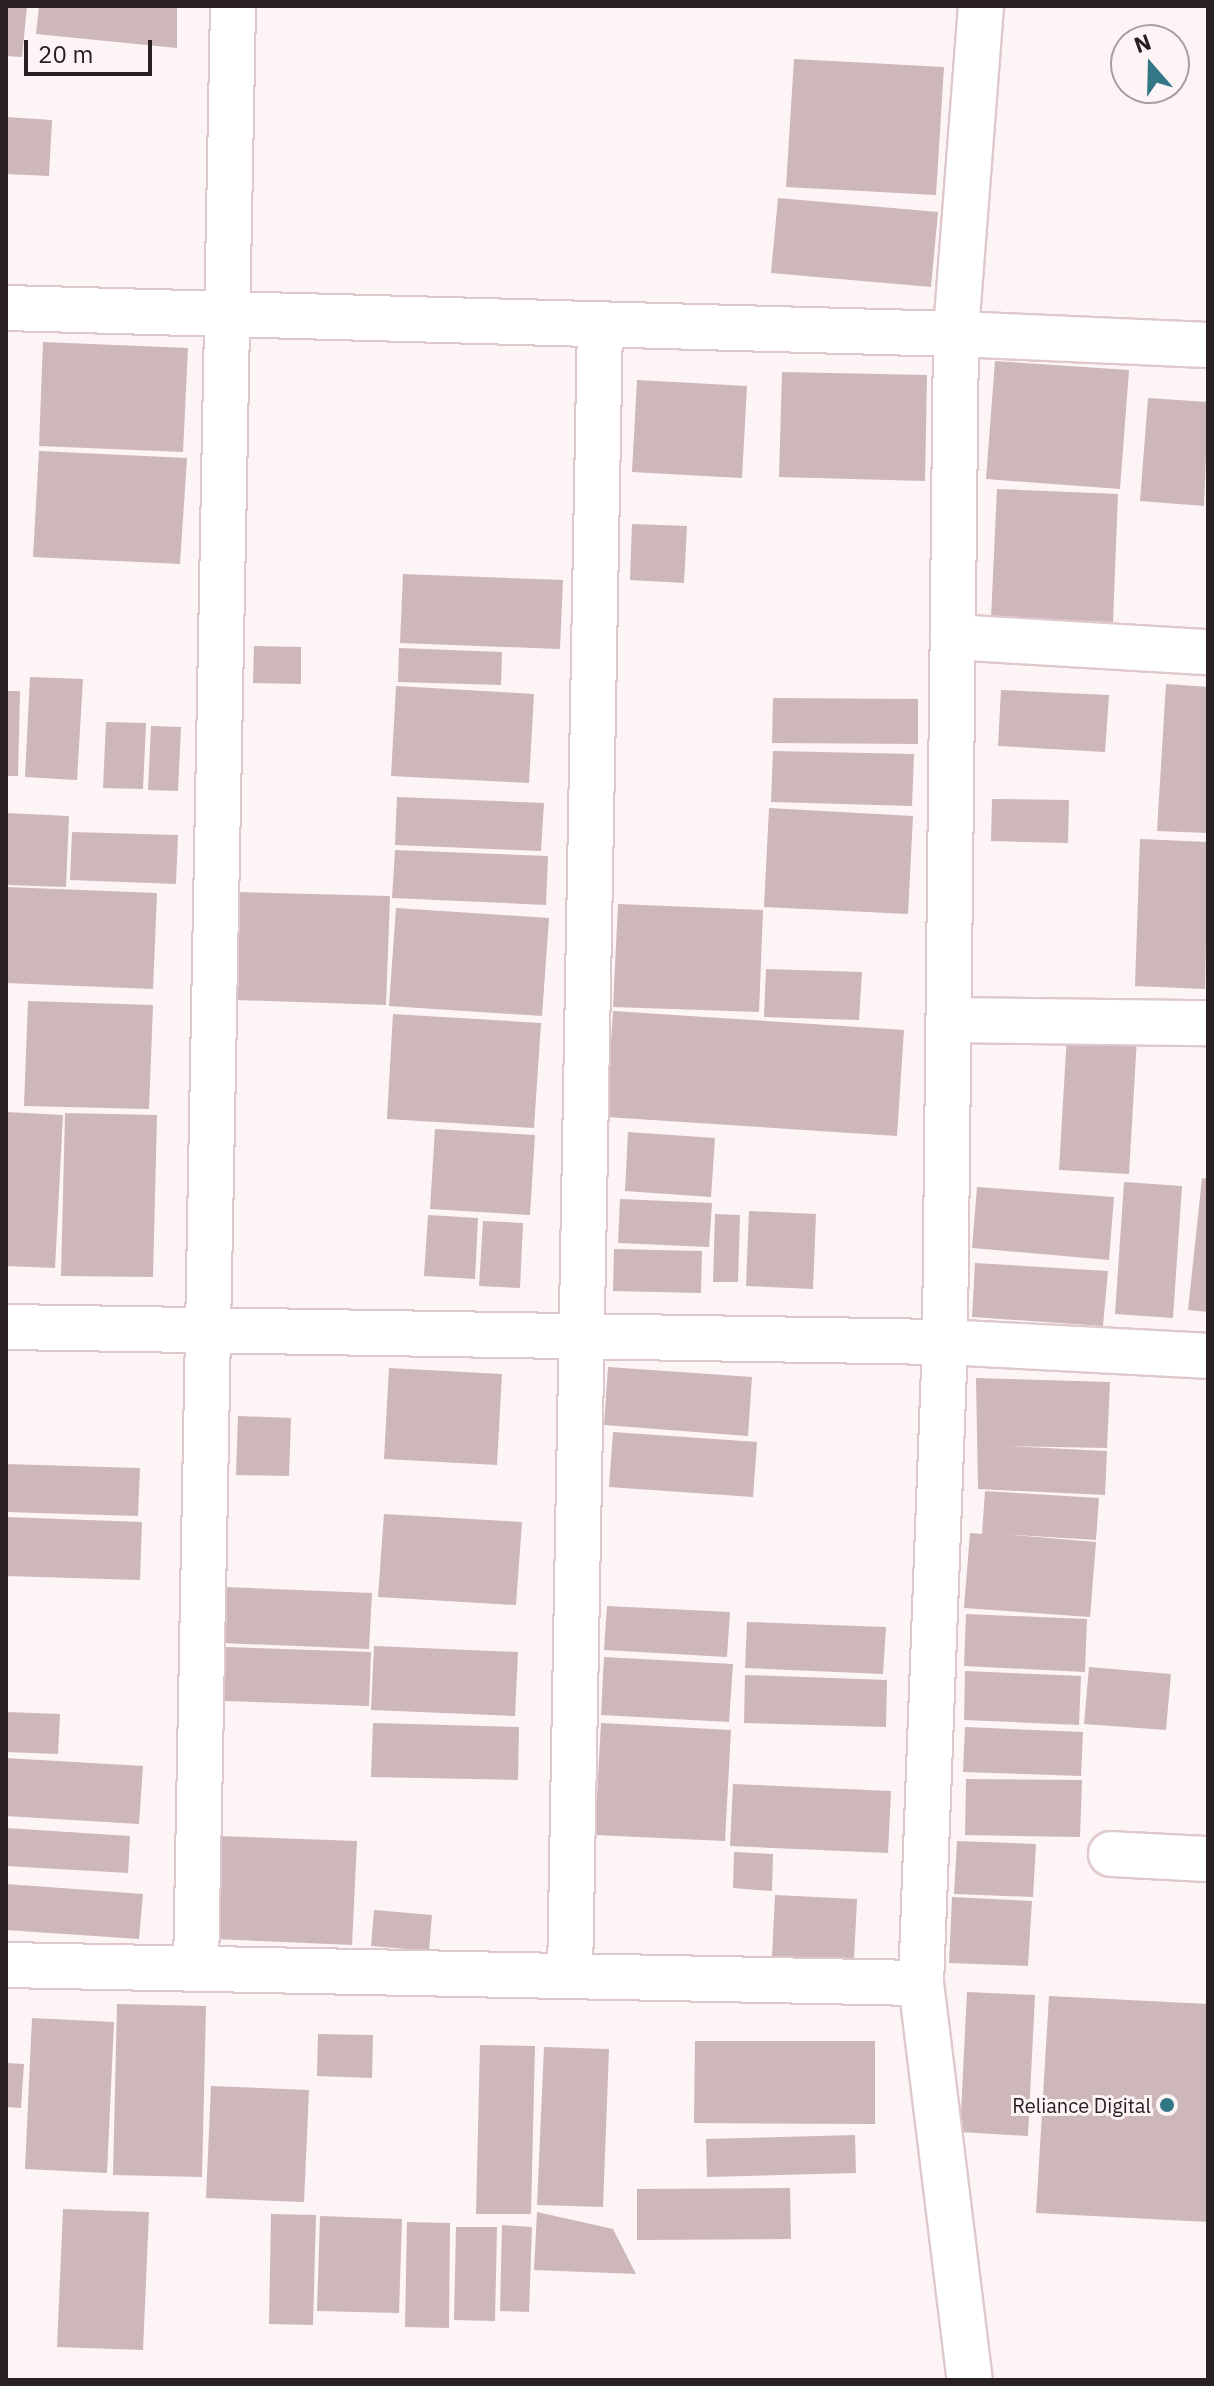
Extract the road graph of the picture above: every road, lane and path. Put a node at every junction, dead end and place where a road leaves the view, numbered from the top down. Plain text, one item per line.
1 (233, 6) edge
2 (981, 6) edge
3 (6, 308) edge
4 (227, 314) junction
5 (600, 324) junction
6 (956, 334) junction
7 (1208, 345) edge
8 (953, 637) junction
9 (1208, 652) edge
10 (949, 1020) junction
11 (1208, 1023) edge
12 (6, 1327) edge
13 (208, 1331) junction
14 (581, 1336) junction
15 (945, 1342) junction
16 (1208, 1356) edge
17 (1111, 1854) dead end
18 (1208, 1859) edge
19 (6, 1965) edge
20 (196, 1968) junction
21 (570, 1975) junction
22 (921, 1983) junction
23 (970, 2380) edge

1 - 4 street
2 - 6 street
3 - 4 street
4 - 5 street
4 - 13 street
5 - 6 street
5 - 14 street
6 - 7 street
6 - 8 street
8 - 9 street
8 - 10 street
10 - 11 street
10 - 15 street
12 - 13 street
13 - 14 street
13 - 20 street
14 - 15 street
14 - 21 street
15 - 16 street
15 - 22 street
17 - 18 street
19 - 20 street
20 - 21 street
21 - 22 street
22 - 23 street

